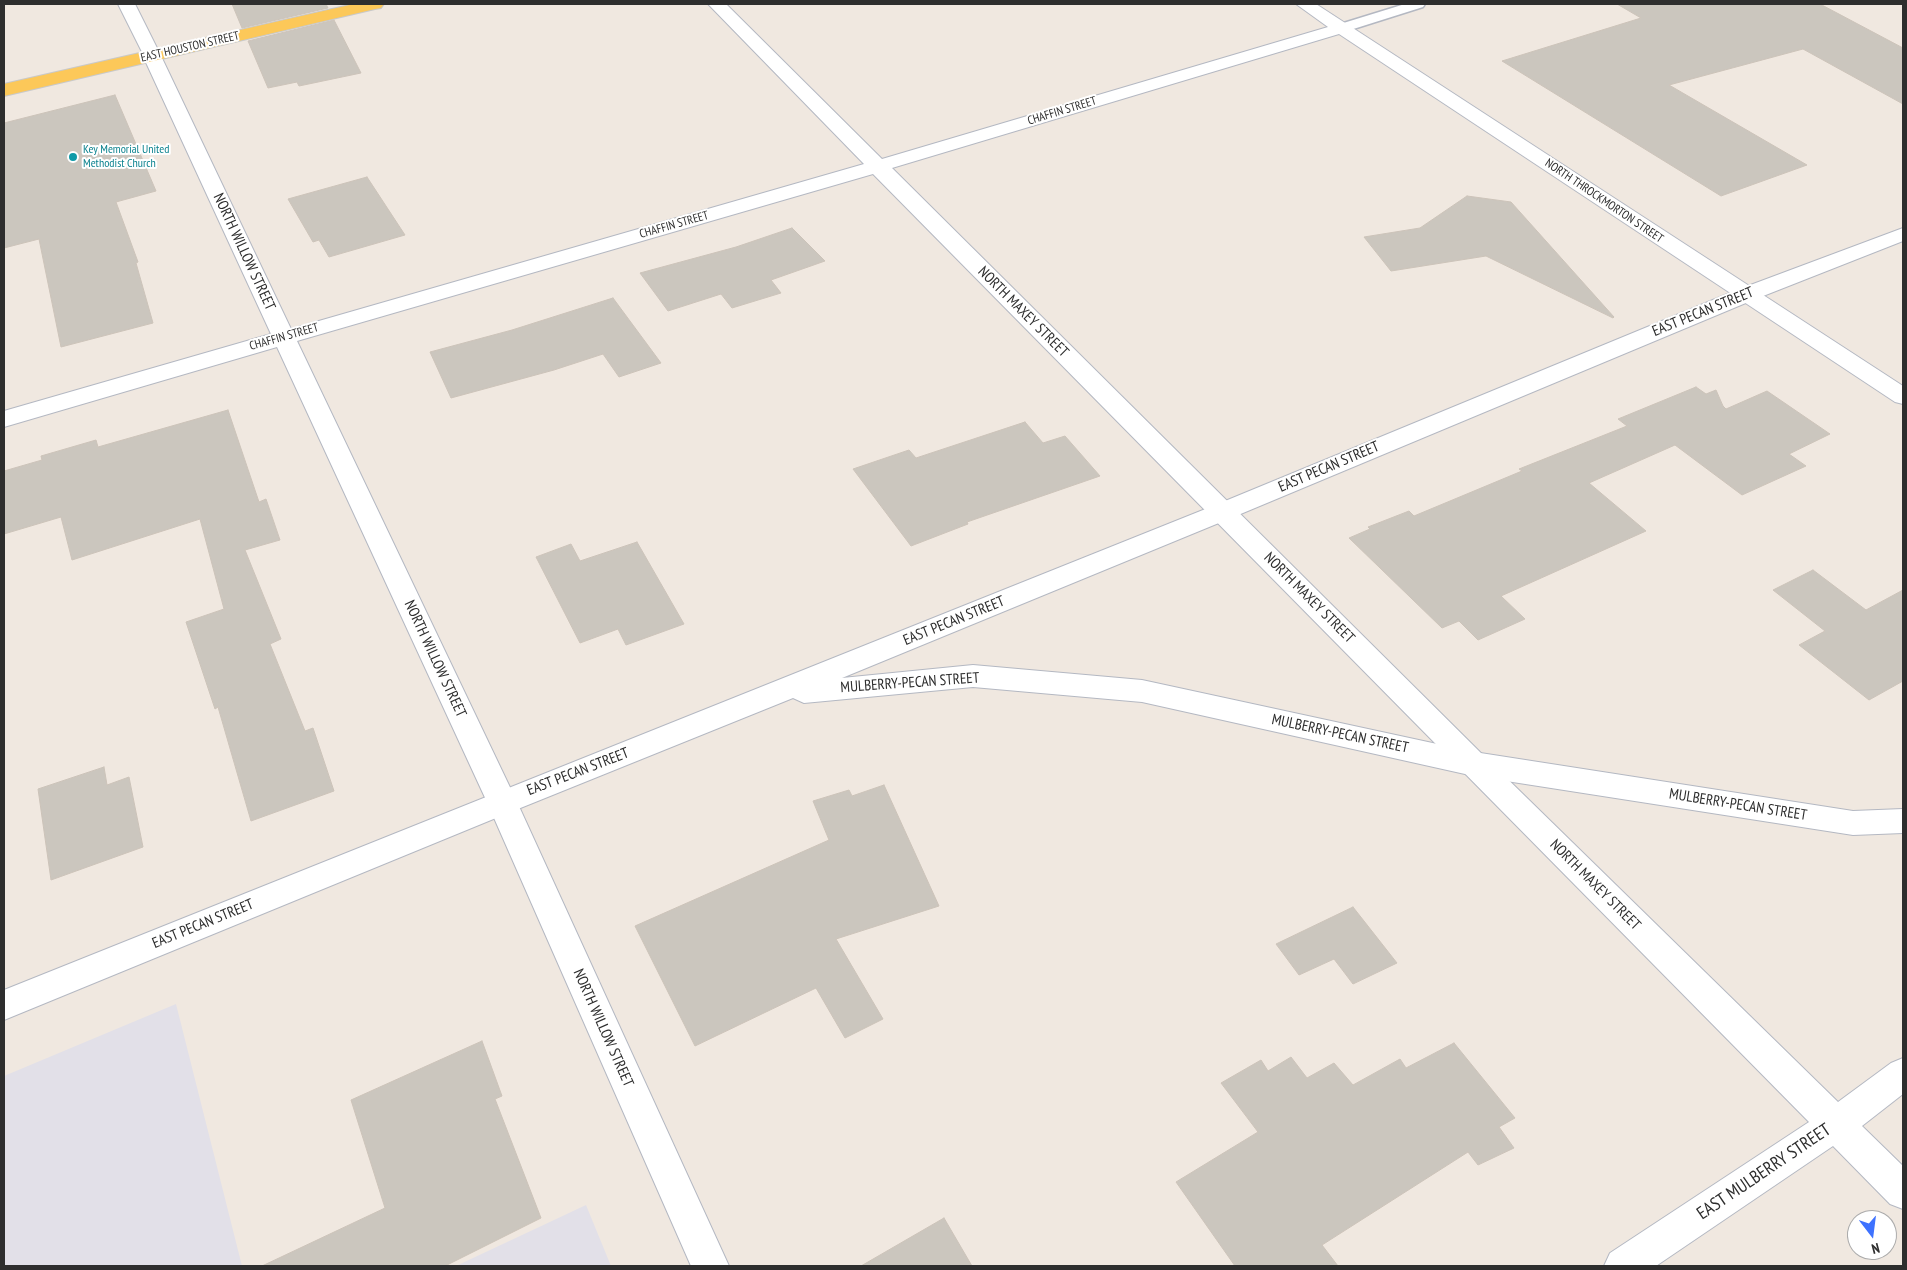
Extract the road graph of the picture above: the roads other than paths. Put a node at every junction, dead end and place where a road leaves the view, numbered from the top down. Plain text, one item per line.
1 (127, 4) edge
2 (375, 4) edge
3 (716, 4) edge
4 (1305, 4) edge
5 (1418, 4) edge
6 (1342, 28) junction
7 (152, 56) junction
8 (4, 90) edge
9 (878, 166) junction
10 (1903, 234) edge
11 (1745, 295) junction
12 (284, 337) junction
13 (1903, 397) edge
14 (4, 419) edge
15 (1222, 512) junction
16 (774, 694) junction
17 (1474, 764) junction
18 (502, 802) junction
19 (1903, 821) edge
20 (4, 1005) edge
21 (1903, 1074) edge
22 (1836, 1124) junction
23 (1903, 1191) edge
24 (710, 1266) edge
25 (1623, 1266) edge

1 - 7 street, NORTH WILLOW STREET
2 - 7 main road, EAST HOUSTON STREET
3 - 9 street, NORTH MAXEY STREET
4 - 6 street, NORTH THROCKMORTON STREET
5 - 6 lane
6 - 9 street, CHAFFIN STREET
6 - 11 street, NORTH THROCKMORTON STREET
7 - 8 main road, EAST HOUSTON STREET
7 - 12 street, NORTH WILLOW STREET
9 - 12 street, CHAFFIN STREET
9 - 15 street, NORTH MAXEY STREET
10 - 11 street, EAST PECAN STREET
11 - 13 street, NORTH THROCKMORTON STREET
11 - 15 street, EAST PECAN STREET
12 - 14 street, CHAFFIN STREET
12 - 18 street, NORTH WILLOW STREET
15 - 16 street, EAST PECAN STREET
15 - 17 street, NORTH MAXEY STREET
16 - 17 street, MULBERRY-PECAN STREET
16 - 18 street, EAST PECAN STREET
17 - 19 street, MULBERRY-PECAN STREET
17 - 22 street, NORTH MAXEY STREET
18 - 20 street, EAST PECAN STREET
18 - 24 street, NORTH WILLOW STREET
21 - 22 street, EAST MULBERRY STREET
22 - 23 street, NORTH MAXEY STREET
22 - 25 street, EAST MULBERRY STREET

